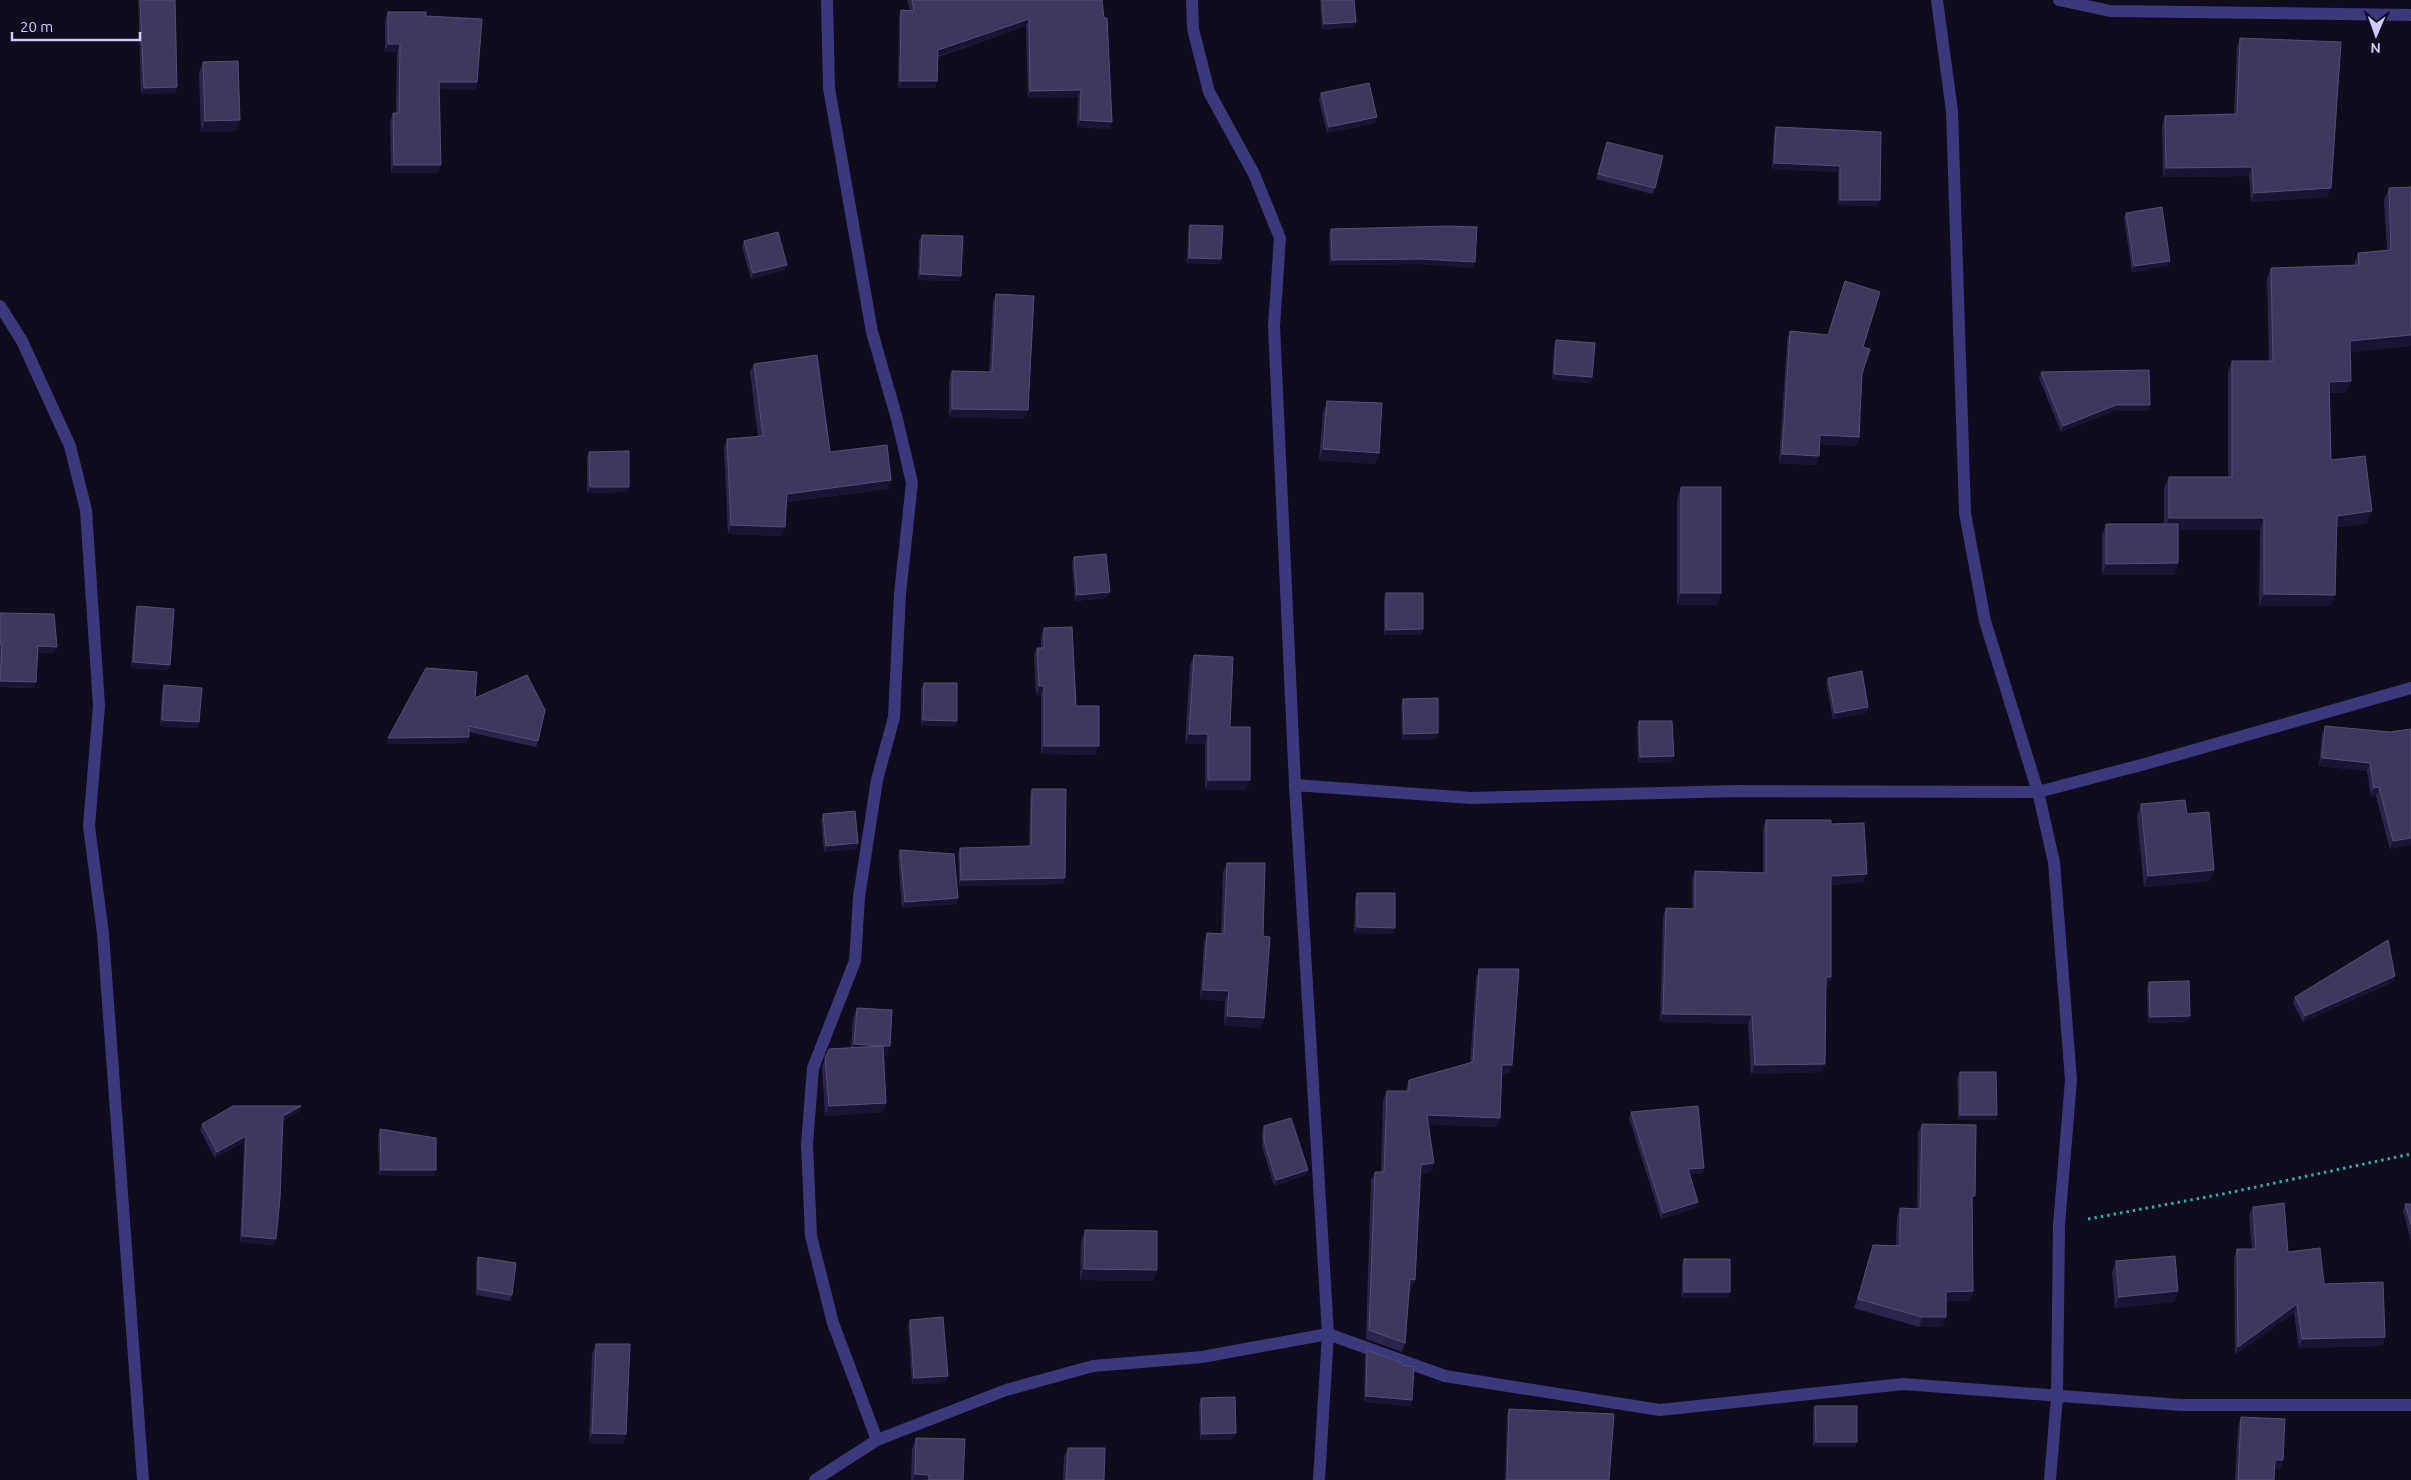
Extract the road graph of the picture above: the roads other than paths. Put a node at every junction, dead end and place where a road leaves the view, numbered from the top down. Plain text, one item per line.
1 (827, 0) edge
2 (1192, 0) edge
3 (1937, 0) edge
4 (2059, 0) edge
5 (2411, 15) edge
6 (0, 306) edge
7 (2411, 688) edge
8 (1295, 785) junction
9 (2038, 792) junction
10 (1328, 1334) junction
11 (2057, 1397) junction
12 (2411, 1404) edge
13 (877, 1440) junction
14 (143, 1480) edge
15 (815, 1480) edge
16 (1319, 1480) edge
17 (2050, 1480) edge

1 - 13 street
2 - 8 street
3 - 9 street
4 - 5 street
6 - 14 street
7 - 9 street
8 - 9 street
8 - 10 street
9 - 11 street
10 - 11 street
10 - 13 street
10 - 16 street
11 - 12 street
11 - 17 street
13 - 15 street

